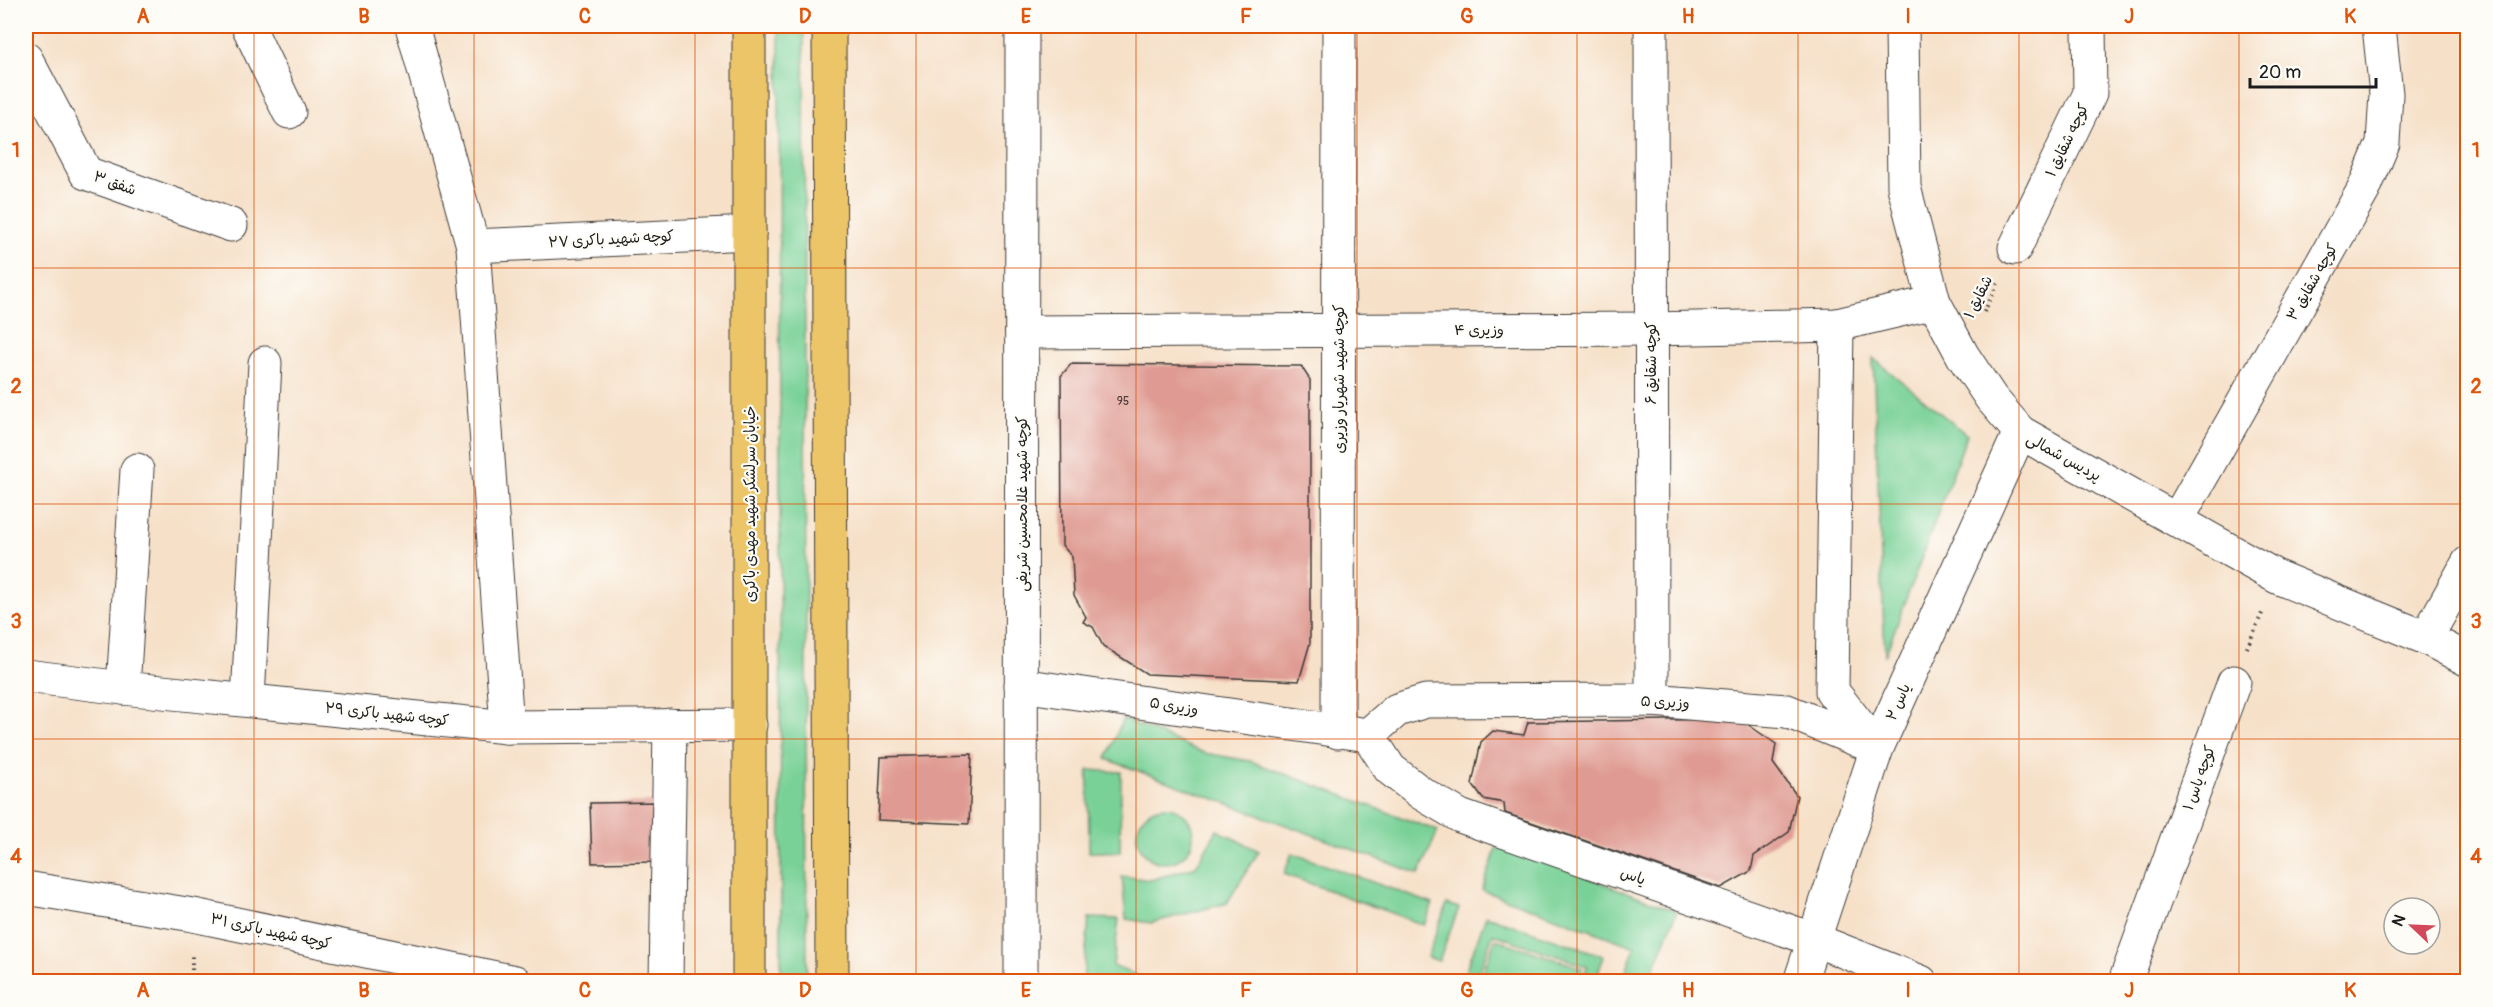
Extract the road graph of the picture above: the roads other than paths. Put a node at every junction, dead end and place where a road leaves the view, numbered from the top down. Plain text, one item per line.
1 (248, 26) edge
2 (412, 26) edge
3 (749, 26) edge
4 (829, 26) edge
5 (1022, 26) edge
6 (1339, 26) edge
7 (1651, 26) edge
8 (1902, 26) edge
9 (2089, 26) edge
10 (2379, 26) edge
11 (26, 59) edge
12 (289, 112) dead end
13 (231, 225) dead end
14 (749, 233) junction
15 (473, 246) junction
16 (2015, 248) road end
17 (1934, 303) junction
18 (1837, 325) junction
19 (1651, 329) junction
20 (1339, 331) junction
21 (1022, 332) junction
22 (265, 363) dead end
23 (2020, 432) junction
24 (137, 470) dead end
25 (2177, 520) junction
26 (2468, 562) edge
27 (2426, 638) junction
28 (2468, 660) edge
29 (26, 676) edge
30 (2234, 682) road end
31 (1021, 685) junction
32 (123, 688) junction
33 (248, 700) junction
34 (1652, 700) junction
35 (670, 725) junction
36 (750, 725) junction
37 (507, 727) junction
38 (1353, 734) junction
39 (1877, 748) junction
40 (26, 888) edge
41 (1815, 940) junction
42 (515, 981) edge
43 (666, 981) edge
44 (749, 981) edge
45 (832, 981) edge
46 (1021, 981) edge
47 (1800, 981) edge
48 (1921, 981) edge
49 (2126, 981) edge

1 - 12 street
2 - 15 street
3 - 14 main road, خیابان سرلشکر شهید مهدی باکری
4 - 45 main road
5 - 21 street, کوچه شهید غلامحسین شریفی
6 - 20 street, کوچه شهید شهریار وزیری
7 - 19 street, کوچه شقایق ۶
8 - 17 street, پردیس شمالی
9 - 16 street, کوچه شقایق ۱
10 - 25 street, کوچه شقایق ۳
11 - 13 street, شفق ۳
14 - 15 street, کوچه شهید باکری ۲۷
14 - 36 main road, خیابان سرلشکر شهید مهدی باکری
15 - 37 street
17 - 18 street, وزیری ۴
17 - 23 street, پردیس شمالی
18 - 19 street, وزیری ۴
18 - 39 street
19 - 20 street, وزیری ۴
19 - 34 street, کوچه شقایق ۶
20 - 21 street, وزیری ۴
20 - 38 street, کوچه شهید شهریار وزیری
21 - 31 street, کوچه شهید غلامحسین شریفی
22 - 33 street
23 - 25 street, پردیس شمالی
23 - 39 street, یاس ۲
24 - 32 street
25 - 27 street, پردیس شمالی
26 - 27 street
27 - 28 street, پردیس شمالی
29 - 32 street, کوچه شهید باکری ۲۹
30 - 49 street, کوچه یاس ۱
31 - 38 street, وزیری ۵
31 - 46 street, کوچه شهید غلامحسین شریفی
32 - 33 street, کوچه شهید باکری ۲۹
33 - 37 street, کوچه شهید باکری ۲۹
34 - 38 street, وزیری ۵
34 - 39 street, وزیری ۵
35 - 36 street, کوچه شهید باکری ۲۹
35 - 37 street, کوچه شهید باکری ۲۹
35 - 43 street
36 - 44 main road, خیابان سرلشکر شهید مهدی باکری
38 - 41 street, یاس
39 - 41 street, یاس ۲
40 - 42 street, کوچه شهید باکری ۳۱
41 - 47 street, یاس ۲
41 - 48 street, یاس

